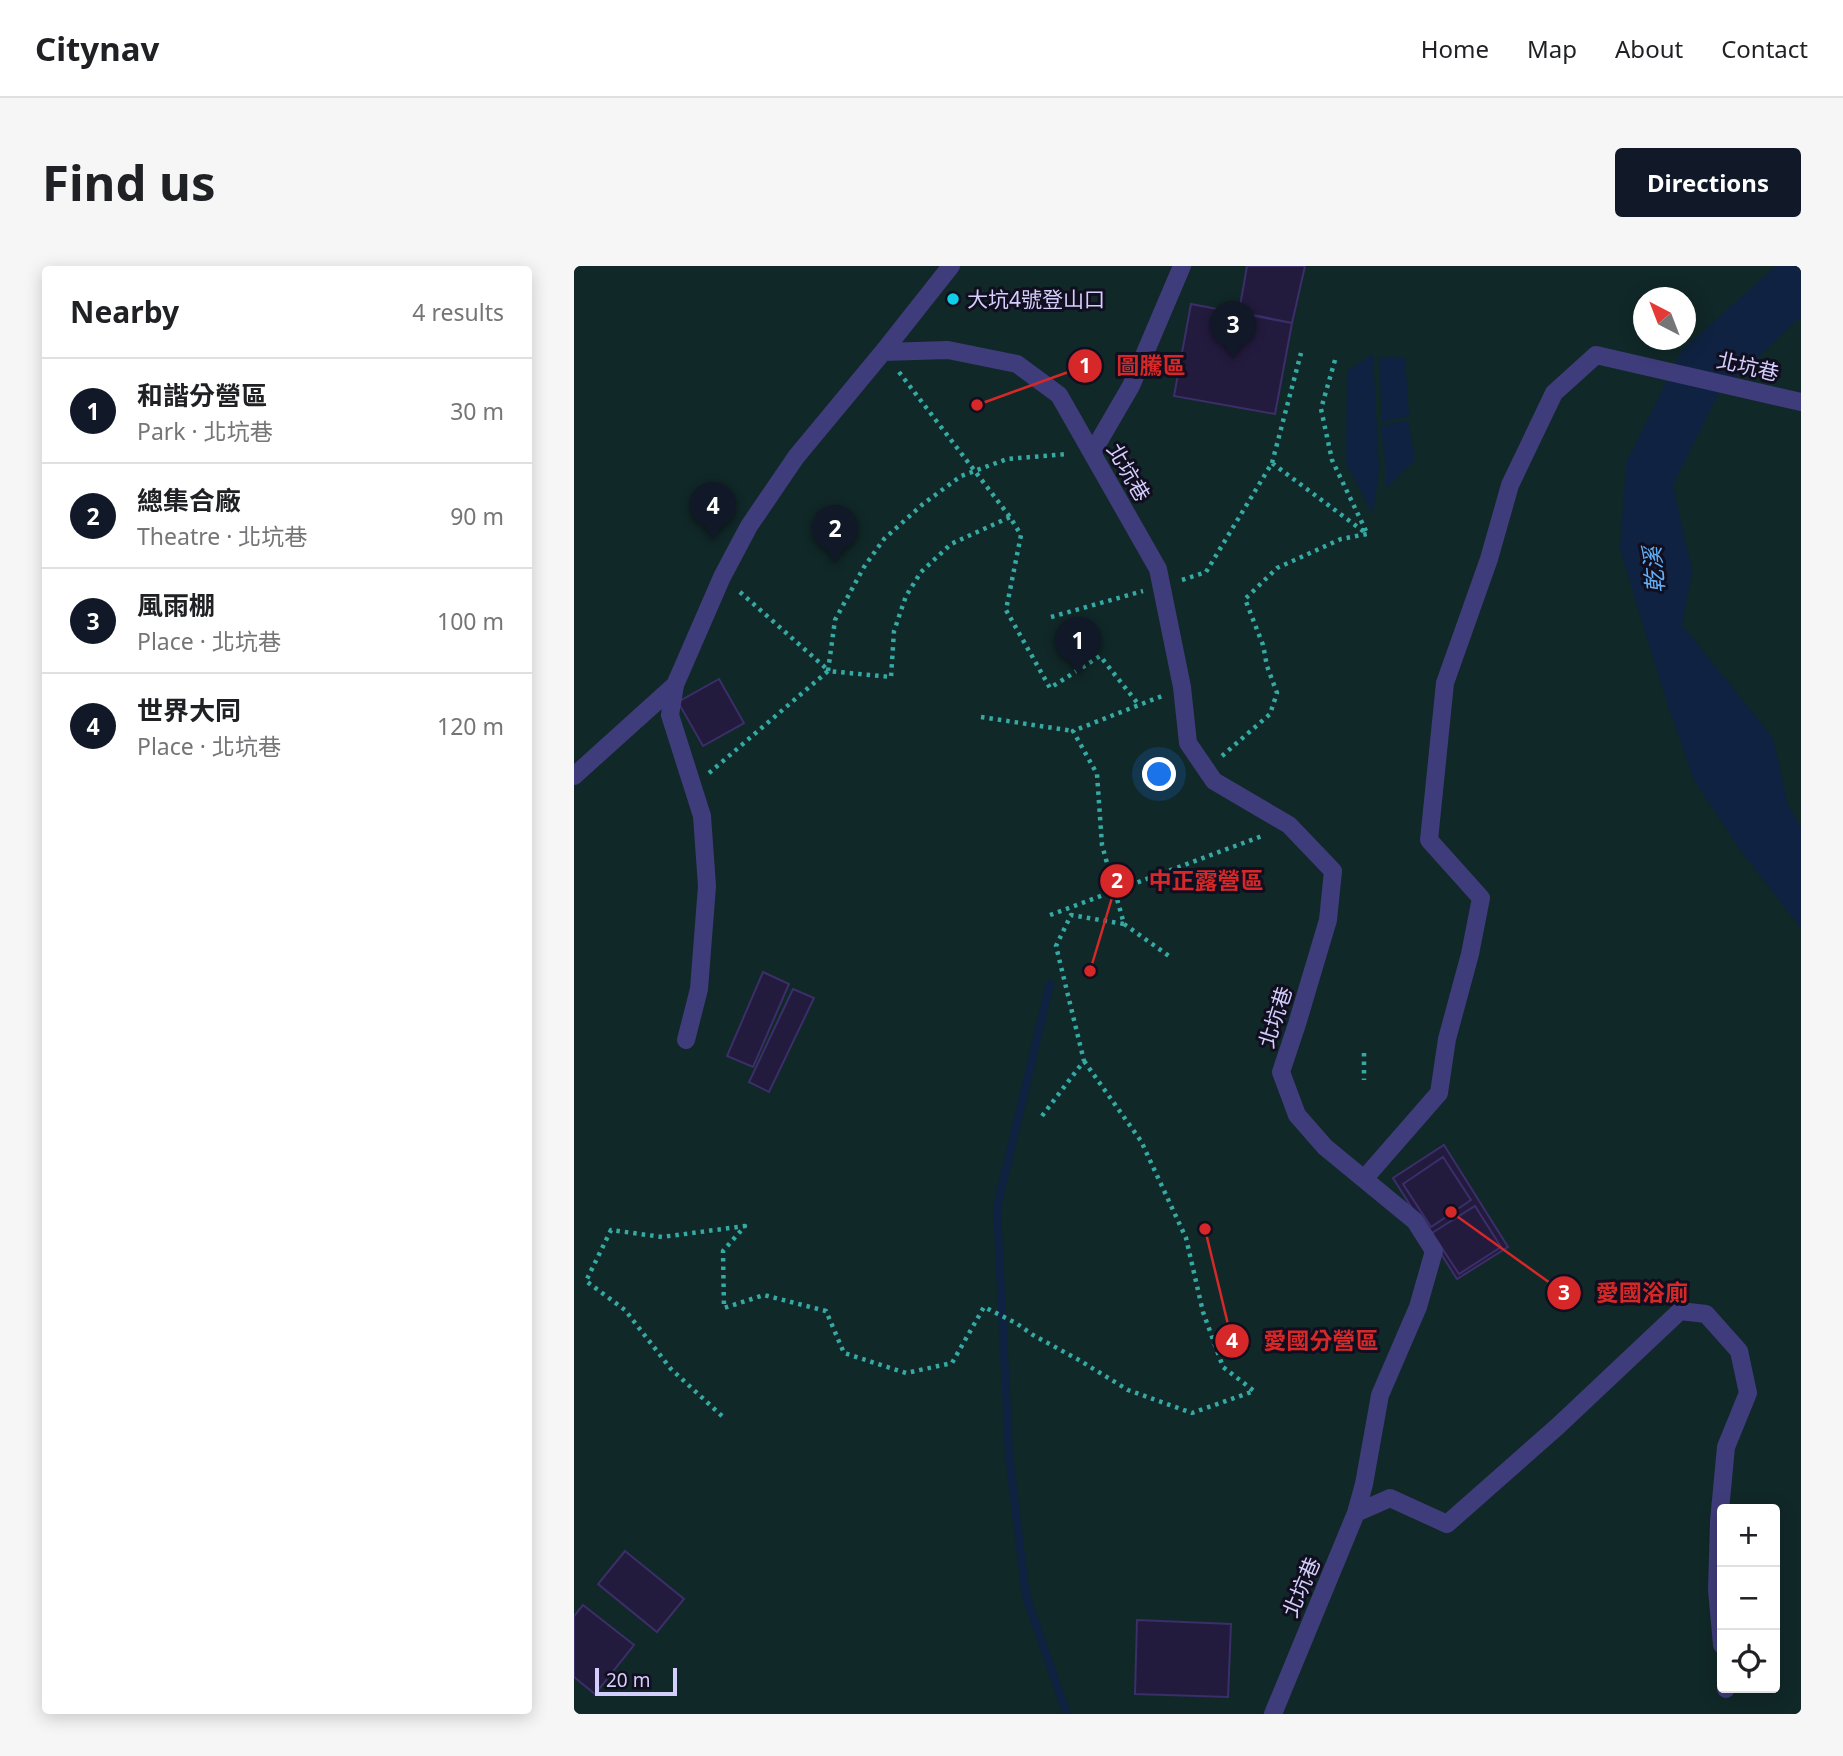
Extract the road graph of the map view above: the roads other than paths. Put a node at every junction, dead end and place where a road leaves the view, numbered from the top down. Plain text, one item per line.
1 (951, 266) edge
2 (1182, 266) edge
3 (883, 352) junction
4 (1801, 402) edge
5 (1092, 453) junction
6 (674, 685) junction
7 (574, 776) edge
8 (686, 1040) dead end
9 (1364, 1179) junction
10 (1356, 1513) junction
11 (1721, 1630) edge
12 (1272, 1714) edge

1 - 3 street
2 - 5 street
3 - 5 street, 北坑巷
3 - 6 street
4 - 9 street, 北坑巷
5 - 9 street, 北坑巷
6 - 7 street
6 - 8 street
9 - 10 street, 北坑巷
10 - 11 street
10 - 12 street, 北坑巷

